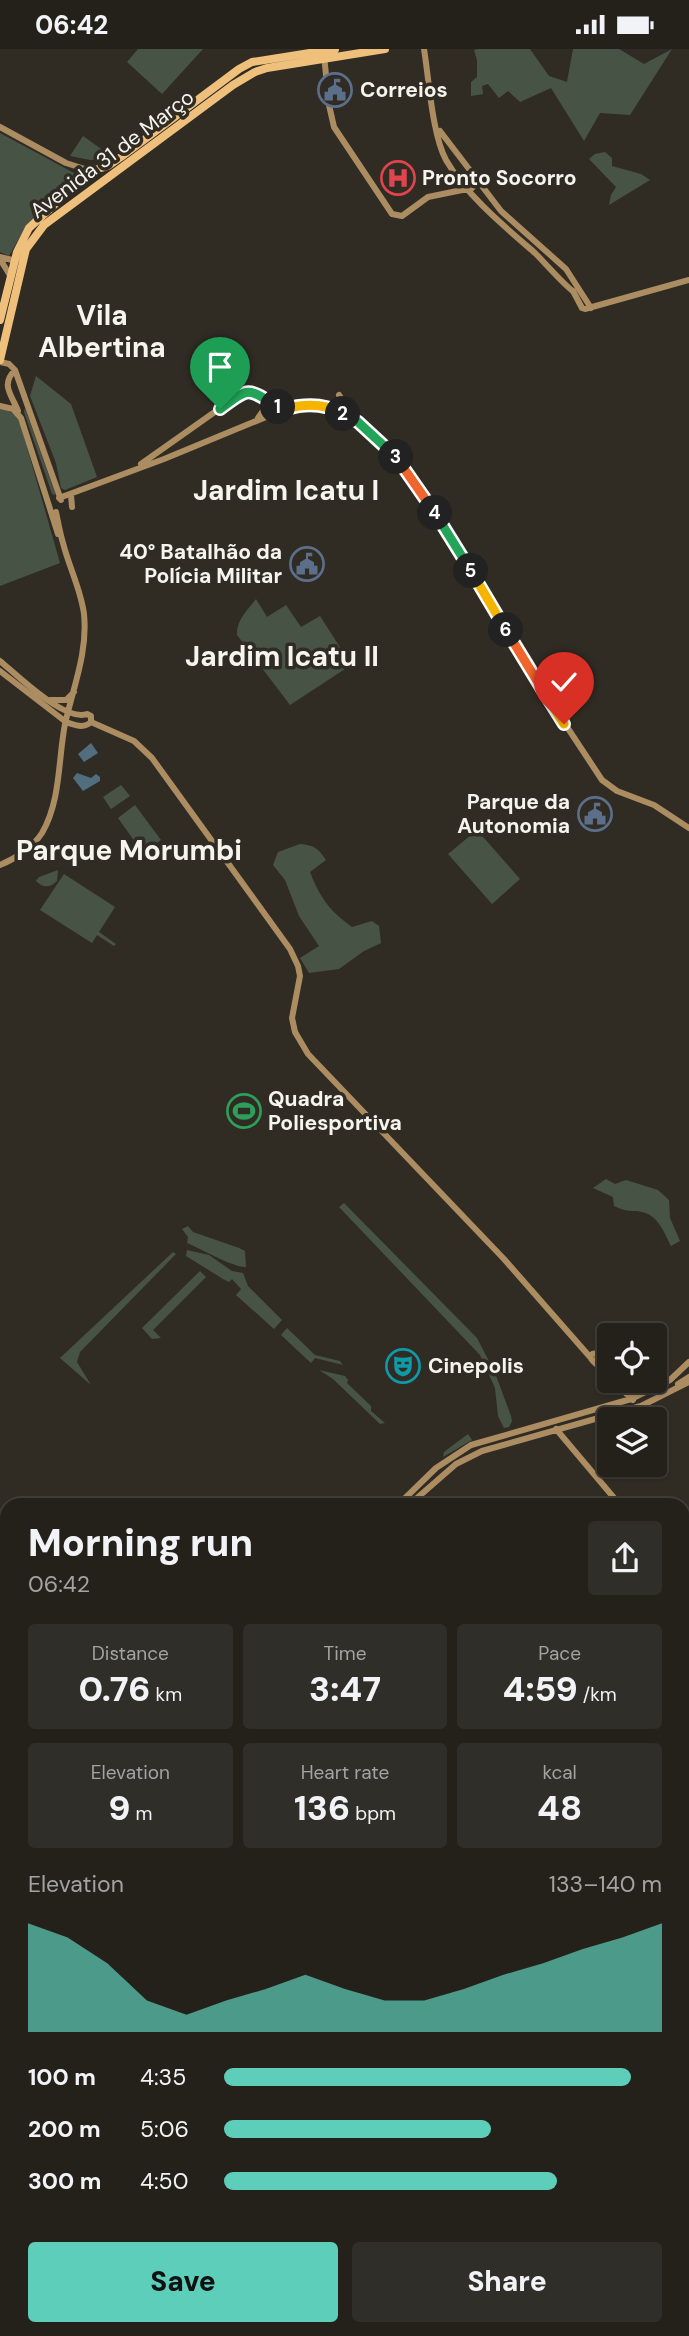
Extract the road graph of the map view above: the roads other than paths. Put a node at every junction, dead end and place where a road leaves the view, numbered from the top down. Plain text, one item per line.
1 (335, 49) edge
2 (424, 49) edge
3 (382, 50) edge
4 (324, 55) junction
5 (252, 62) junction
6 (248, 75) junction
7 (0, 127) edge
8 (437, 127) junction
9 (91, 171) junction
10 (107, 180) junction
11 (477, 182) junction
12 (77, 183) junction
13 (468, 188) junction
14 (80, 200) junction
15 (516, 226) junction
16 (508, 229) junction
17 (24, 256) junction
18 (0, 258) edge
19 (15, 260) junction
20 (11, 277) junction
21 (689, 280) edge
22 (591, 308) junction
23 (0, 320) edge
24 (0, 361) edge
25 (15, 370) junction
26 (25, 394) junction
27 (339, 395) dead end
28 (264, 398) junction
29 (0, 406) edge
30 (15, 408) junction
31 (283, 410) junction
32 (257, 419) junction
33 (358, 422) junction
34 (131, 470) junction
35 (73, 493) junction
36 (60, 499) junction
37 (72, 506) dead end
38 (52, 508) junction
39 (0, 661) edge
40 (0, 671) edge
41 (76, 688) junction
42 (48, 699) junction
43 (69, 713) junction
44 (66, 722) junction
45 (89, 724) junction
46 (75, 725) junction
47 (64, 736) junction
48 (689, 828) edge
49 (0, 865) edge
50 (689, 1362) edge
51 (597, 1363) edge
52 (689, 1380) edge
53 (620, 1393) edge
54 (626, 1393) edge
55 (631, 1399) junction
56 (609, 1405) junction
57 (639, 1406) junction
58 (556, 1429) junction
59 (405, 1498) edge
60 (417, 1498) edge
61 (614, 1498) edge

1 - 4 highway
2 - 8 main road
3 - 4 highway
4 - 5 highway
4 - 6 highway, Avenida 31 de Março
4 - 13 main road
5 - 6 highway
5 - 9 highway, Avenida 31 de Março
6 - 10 highway, Avenida 31 de Março
7 - 9 main road
8 - 11 main road
8 - 13 main road
9 - 10 highway
9 - 12 highway, Avenida 31 de Março
10 - 14 highway, Avenida 31 de Março
11 - 13 main road
11 - 15 main road
12 - 14 highway
12 - 19 highway, Avenida 31 de Março
13 - 16 main road
14 - 17 highway, Avenida 31 de Março
15 - 16 main road
15 - 22 main road
16 - 22 main road
17 - 19 main road
17 - 24 highway, Avenida 31 de Março
18 - 19 main road
18 - 20 main road
19 - 20 highway, Avenida 31 de Março
20 - 23 highway, Avenida 31 de Março
21 - 22 main road
24 - 25 main road
25 - 26 main road
25 - 30 main road
26 - 30 main road
26 - 36 main road
27 - 33 main road
28 - 31 main road
28 - 32 main road
28 - 34 main road
29 - 30 main road
30 - 38 main road
31 - 32 main road
31 - 33 main road
32 - 34 main road
33 - 48 main road
34 - 35 main road
35 - 36 main road
35 - 37 main road
36 - 38 main road
36 - 38 main road
38 - 41 main road
39 - 42 main road
40 - 44 main road
41 - 42 main road
41 - 43 main road
42 - 43 main road
43 - 44 main road
43 - 45 main road
44 - 46 main road
44 - 47 main road
45 - 46 main road
45 - 51 main road
46 - 47 main road
47 - 49 main road
50 - 55 main road
52 - 57 main road
53 - 56 main road
54 - 55 main road
55 - 56 main road
55 - 57 main road
56 - 59 main road
57 - 58 main road
58 - 60 main road
58 - 61 main road

